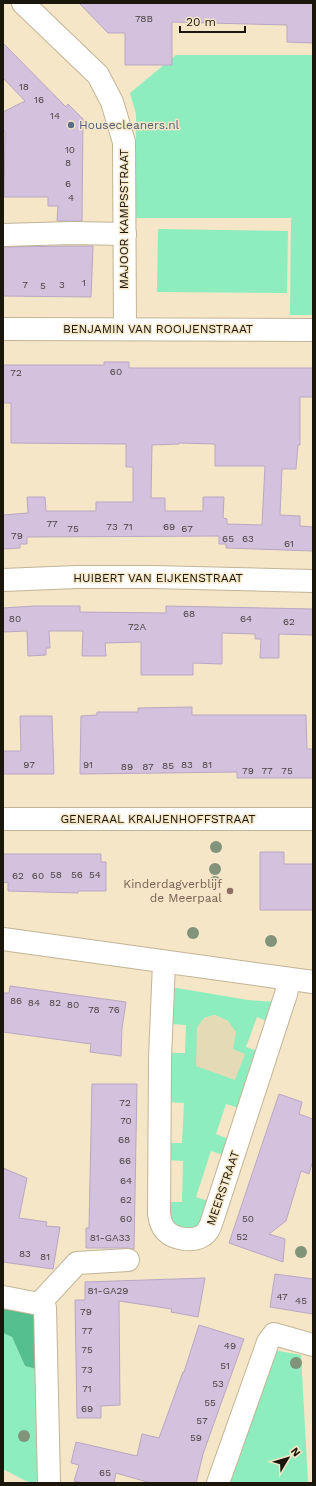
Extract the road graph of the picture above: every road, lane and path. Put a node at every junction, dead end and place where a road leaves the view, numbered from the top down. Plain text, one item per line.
1 (23, 3) edge
2 (125, 234) junction
3 (3, 235) edge
4 (3, 329) edge
5 (125, 329) junction
6 (313, 330) edge
7 (3, 580) edge
8 (313, 581) edge
9 (3, 819) edge
10 (313, 819) edge
11 (3, 939) edge
12 (164, 962) junction
13 (289, 979) junction
14 (313, 982) edge
15 (128, 1260) dead end
16 (3, 1297) edge
17 (39, 1304) junction
18 (313, 1345) edge
19 (49, 1483) edge
20 (218, 1483) edge

1 - 2 street, MAJOOR KAMPSSTRAAT
2 - 3 street
2 - 5 street, MAJOOR KAMPSSTRAAT
4 - 5 street, BENJAMIN VAN ROOIJENSTRAAT
5 - 6 street, BENJAMIN VAN ROOIJENSTRAAT
7 - 8 street, HUIBERT VAN EIJKENSTRAAT
9 - 10 street, GENERAAL KRAIJENHOFFSTRAAT
11 - 12 street
12 - 13 street
12 - 13 street, MEERSTRAAT
13 - 14 street
15 - 17 street
16 - 17 street
17 - 19 street
18 - 20 street

